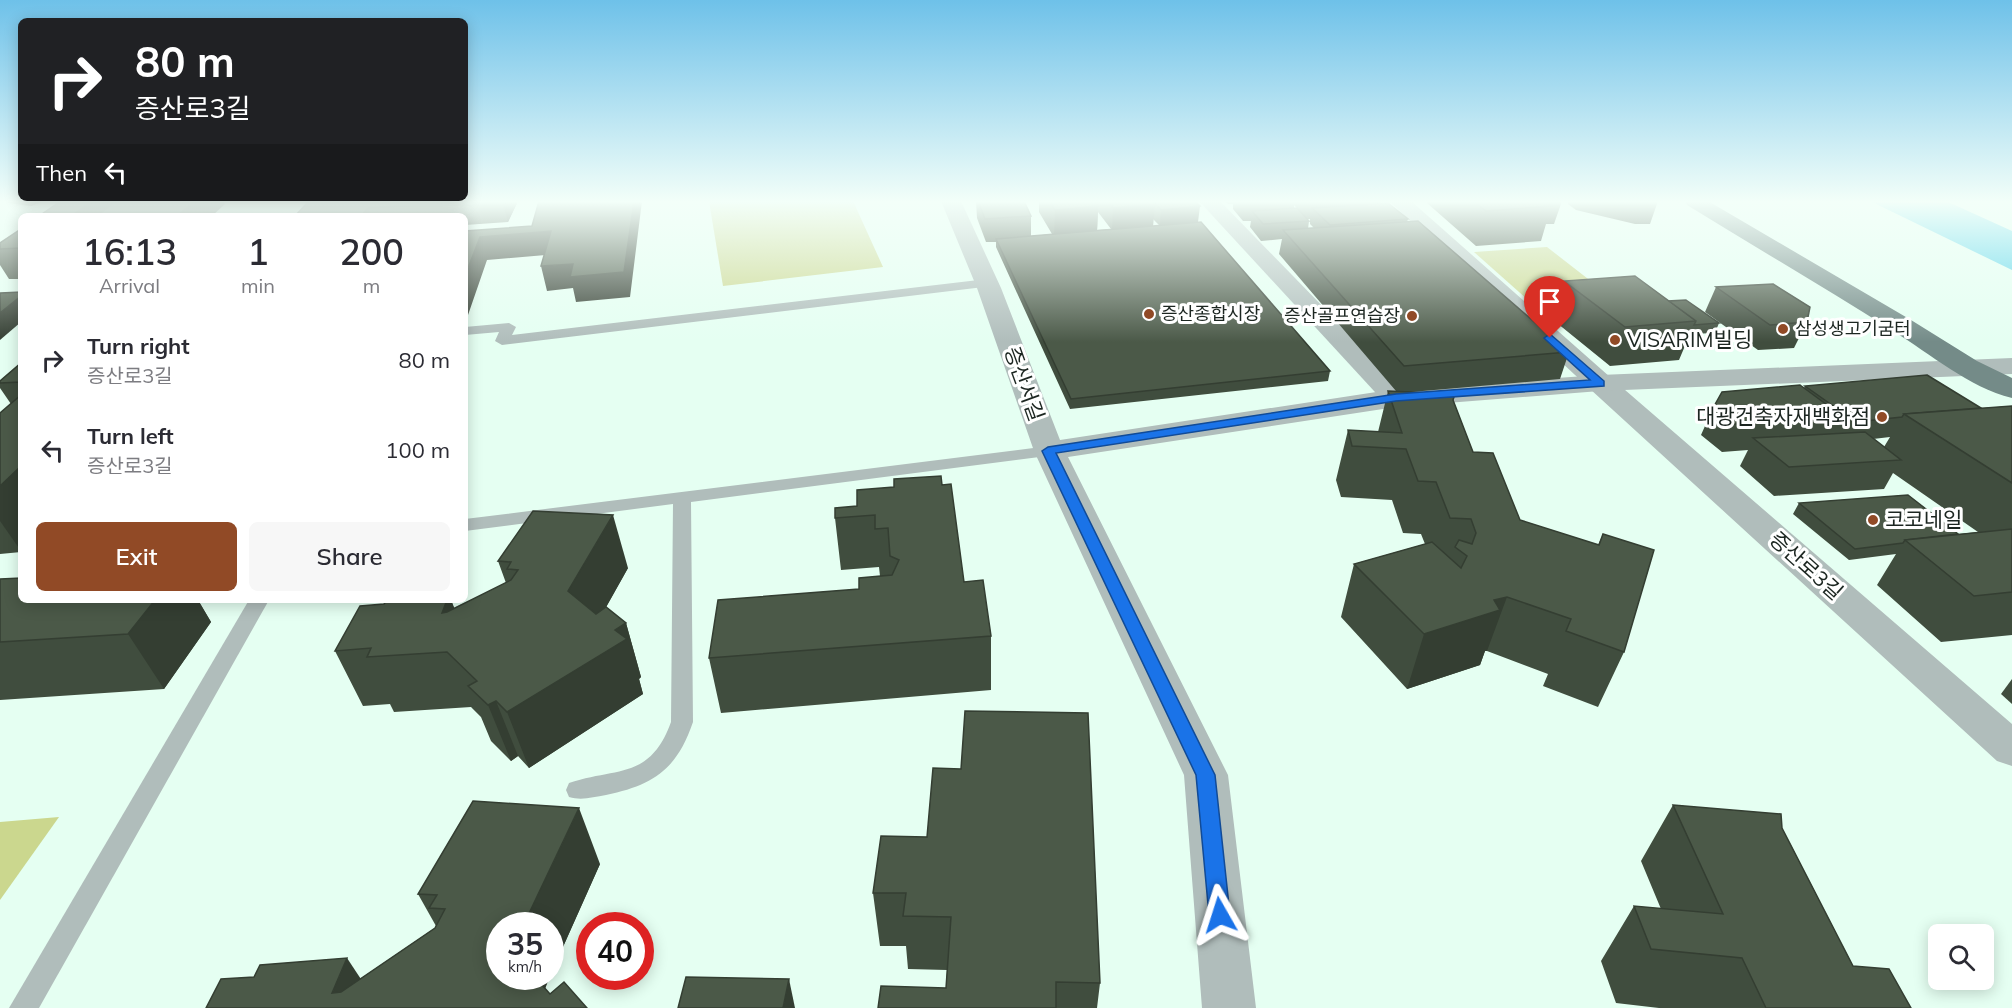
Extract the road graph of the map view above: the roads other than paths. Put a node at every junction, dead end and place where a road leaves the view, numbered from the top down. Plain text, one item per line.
1 (972, 248) edge
2 (1254, 248) edge
3 (1451, 248) edge
4 (1773, 248) edge
5 (987, 283) junction
6 (468, 331) edge
7 (2012, 366) edge
8 (1967, 367) junction
9 (1600, 383) junction
10 (2012, 389) edge
11 (1396, 398) junction
12 (2012, 408) edge
13 (1048, 451) junction
14 (682, 498) junction
15 (468, 525) edge
16 (257, 603) edge
17 (2012, 749) edge
18 (578, 790) dead end
19 (22, 1008) edge
20 (1229, 1008) edge

1 - 5 street, 증산서길
2 - 11 street
3 - 9 street, 증산로3길
4 - 8 main road
5 - 6 lane
5 - 13 street, 증산서길
7 - 8 street
8 - 9 street
8 - 10 main road
8 - 12 main road
9 - 11 street
9 - 17 street, 증산로3길
11 - 13 street
13 - 14 lane
13 - 20 street, 증산서길
14 - 15 lane
14 - 18 lane
16 - 19 lane

